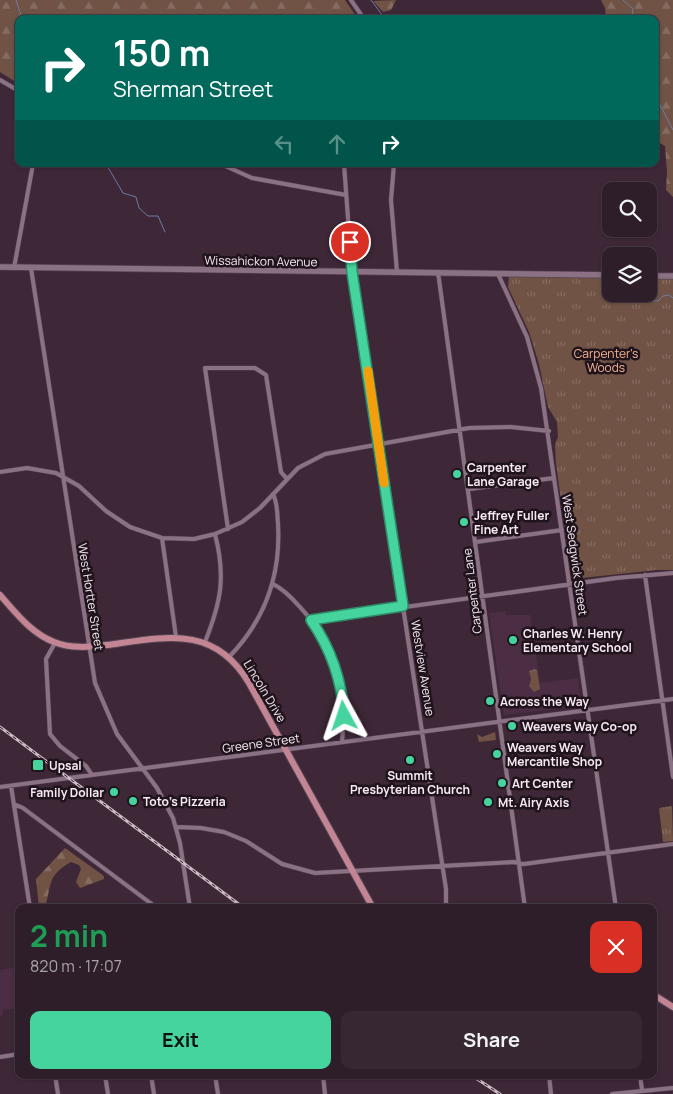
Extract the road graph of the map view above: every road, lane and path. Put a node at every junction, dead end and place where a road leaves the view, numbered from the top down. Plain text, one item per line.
1 (351, 0) edge
2 (361, 15) edge
3 (0, 80) edge
4 (15, 89) edge
5 (32, 167) edge
6 (228, 167) edge
7 (344, 167) edge
8 (394, 167) edge
9 (346, 195) junction
10 (0, 267) edge
11 (14, 268) junction
12 (31, 268) junction
13 (352, 272) junction
14 (397, 272) junction
15 (438, 272) junction
16 (497, 273) junction
17 (602, 275) edge
18 (657, 276) edge
19 (673, 276) edge
20 (460, 430) junction
21 (549, 431) junction
22 (378, 444) junction
23 (0, 472) edge
24 (62, 476) junction
25 (554, 478) junction
26 (287, 479) junction
27 (469, 489) junction
28 (273, 494) junction
29 (228, 529) junction
30 (562, 530) junction
31 (215, 534) junction
32 (162, 538) junction
33 (476, 542) junction
34 (673, 573) edge
35 (645, 574) junction
36 (273, 584) junction
37 (569, 584) junction
38 (0, 595) edge
39 (482, 596) junction
40 (403, 606) junction
41 (311, 620) junction
42 (176, 637) junction
43 (205, 642) junction
44 (56, 643) junction
45 (89, 647) junction
46 (229, 657) junction
47 (673, 699) edge
48 (662, 700) junction
49 (587, 710) junction
50 (499, 721) junction
51 (422, 732) junction
52 (342, 742) junction
53 (286, 750) junction
54 (141, 769) junction
55 (92, 775) junction
56 (673, 777) edge
57 (11, 786) junction
58 (0, 787) edge
59 (14, 804) junction
60 (176, 827) junction
61 (673, 844) edge
62 (607, 853) junction
63 (519, 863) junction
64 (443, 866) junction
65 (352, 872) junction
66 (29, 904) edge
67 (152, 904) edge
68 (189, 904) edge
69 (371, 904) edge
70 (446, 904) edge
71 (524, 904) edge
72 (615, 904) edge
73 (657, 997) edge
74 (673, 1007) edge
75 (15, 1055) edge
76 (0, 1057) edge
77 (56, 1079) edge
78 (106, 1079) edge
79 (152, 1079) edge
80 (216, 1079) edge
81 (323, 1079) edge
82 (549, 1079) edge
83 (641, 1079) edge
84 (673, 1088) edge
85 (659, 1089) junction
86 (642, 1090) junction
87 (58, 1094) edge
88 (108, 1094) edge
89 (154, 1094) edge
90 (218, 1094) edge
91 (325, 1094) edge
92 (551, 1094) edge
93 (612, 1094) edge
94 (660, 1094) edge

1 - 2 street
3 - 4 street
5 - 11 street
6 - 9 street
7 - 9 street, Westview Avenue
8 - 14 street
9 - 13 street, Westview Avenue
10 - 11 street, Wissahickon Avenue
11 - 12 street, Wissahickon Avenue
12 - 13 street, Wissahickon Avenue
12 - 24 street, West Hortter Street
13 - 14 street, Wissahickon Avenue
13 - 22 street, Westview Avenue
14 - 15 street, Wissahickon Avenue
15 - 16 street, Wissahickon Avenue
15 - 20 street, Carpenter Lane
16 - 17 street, Wissahickon Avenue
16 - 21 street, West Sedgwick Street
18 - 19 street
20 - 21 street
20 - 22 street
20 - 27 street, Carpenter Lane
21 - 25 street, West Sedgwick Street
22 - 26 street
22 - 40 street, Westview Avenue
23 - 24 street
24 - 32 street
24 - 45 street, West Hortter Street
25 - 27 street
25 - 30 street, West Sedgwick Street
26 - 28 street
26 - 29 street
27 - 33 street, Carpenter Lane
28 - 29 street
28 - 36 street
29 - 31 street
30 - 33 street
30 - 37 street, West Sedgwick Street
31 - 32 street
31 - 43 street
32 - 42 street
33 - 39 street, Carpenter Lane
34 - 35 street
35 - 37 street
35 - 48 street
36 - 41 street
36 - 46 street
37 - 39 street
37 - 49 street, West Sedgwick Street
38 - 44 main road, Lincoln Drive
39 - 40 street
39 - 50 street, Carpenter Lane
40 - 41 street
40 - 51 street, Westview Avenue
41 - 52 street
42 - 43 main road, Lincoln Drive
42 - 45 main road, Lincoln Drive
43 - 46 main road, Lincoln Drive
44 - 45 main road, Lincoln Drive
44 - 55 street
45 - 54 street, West Hortter Street
46 - 53 main road, Lincoln Drive
47 - 48 street, Greene Street
48 - 49 street, Greene Street
48 - 56 street
49 - 50 street, Greene Street
49 - 62 street, West Sedgwick Street
50 - 51 street, Greene Street
50 - 63 street, Carpenter Lane
51 - 52 street, Greene Street
51 - 64 street, Westview Avenue
52 - 53 street, Greene Street
53 - 54 street, Greene Street
53 - 65 main road, Lincoln Drive
54 - 55 street, Greene Street
54 - 60 street, West Hortter Street
55 - 57 street, Greene Street
57 - 58 street, Greene Street
57 - 59 street
59 - 66 street
59 - 67 street
60 - 65 street
60 - 68 street, West Hortter Street
61 - 62 street
62 - 63 street
62 - 72 street, West Sedgwick Street
63 - 64 street
63 - 71 street, Carpenter Lane
64 - 65 street
64 - 70 street, Westview Avenue
65 - 69 main road, Lincoln Drive
73 - 74 main road
75 - 76 street
77 - 87 street
78 - 88 street
79 - 89 street
80 - 90 street
81 - 91 street
82 - 92 street
83 - 86 street
84 - 85 street
85 - 86 street
85 - 94 street
86 - 93 street

